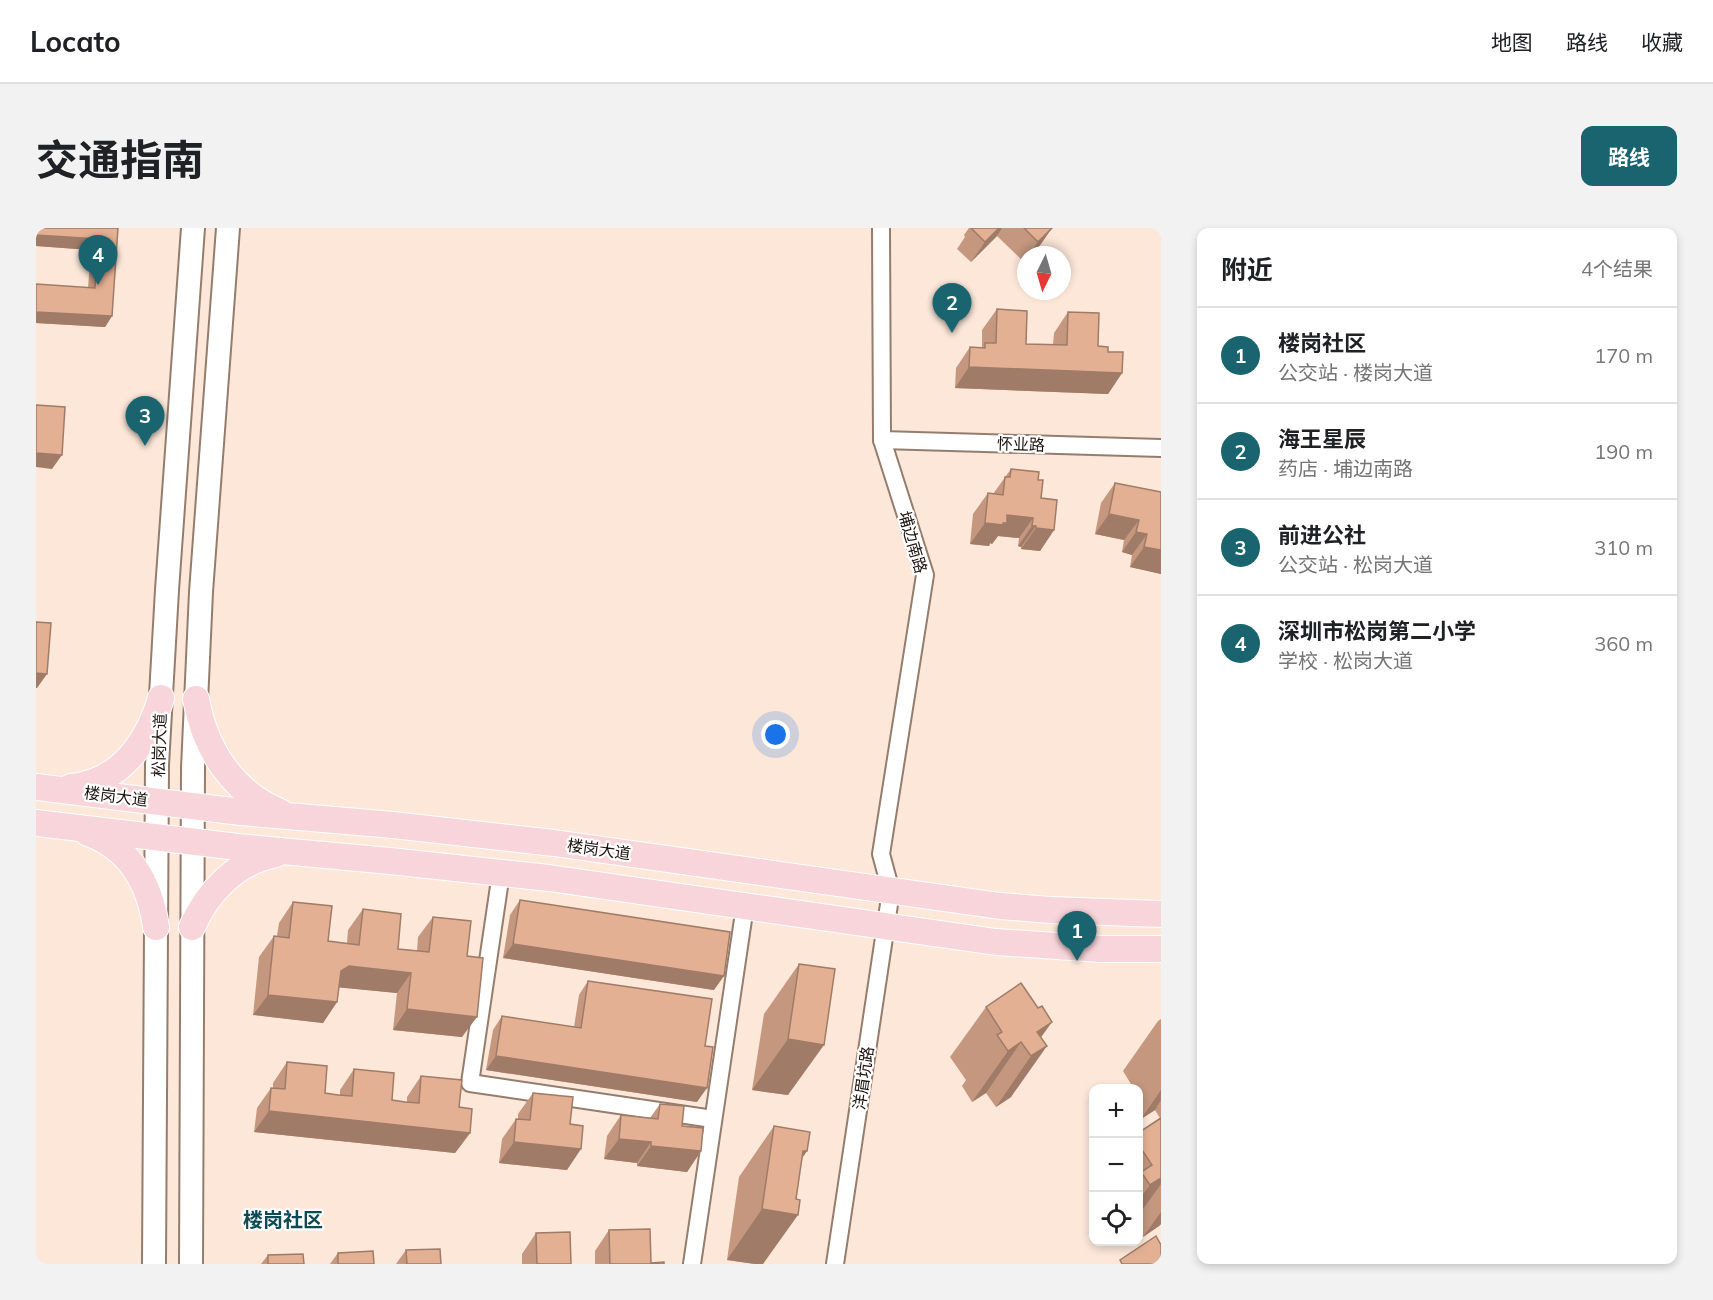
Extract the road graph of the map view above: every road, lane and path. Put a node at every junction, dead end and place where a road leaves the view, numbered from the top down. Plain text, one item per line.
1 (193, 228) edge
2 (228, 228) edge
3 (881, 228) edge
4 (882, 440) junction
5 (1161, 448) edge
6 (161, 698) junction
7 (196, 699) junction
8 (44, 788) edge
9 (157, 801) junction
10 (193, 806) junction
11 (291, 816) junction
12 (43, 824) edge
13 (157, 837) junction
14 (193, 842) junction
15 (285, 852) junction
16 (501, 873) junction
17 (891, 891) junction
18 (745, 906) junction
19 (1161, 914) edge
20 (156, 927) junction
21 (192, 927) junction
22 (885, 927) junction
23 (1161, 950) edge
24 (713, 1119) junction
25 (154, 1264) edge
26 (191, 1264) edge
27 (692, 1264) edge
28 (835, 1264) edge

1 - 6 main road, 松岗大道
2 - 7 main road
3 - 4 street, 埔边南路
4 - 5 street, 怀业路
4 - 17 street, 埔边南路
6 - 8 main road
6 - 9 main road, 松岗大道
7 - 10 main road
7 - 11 main road
8 - 9 main road, 楼岗大道
9 - 10 main road, 楼岗大道
9 - 13 main road, 松岗大道
10 - 11 main road, 楼岗大道
10 - 14 main road
11 - 17 main road, 楼岗大道
12 - 13 main road
12 - 20 main road
13 - 14 main road
13 - 20 main road, 松岗大道
14 - 15 main road
14 - 21 main road
15 - 16 main road
15 - 21 main road
16 - 18 main road
16 - 24 street
17 - 19 main road, 楼岗大道
17 - 22 street, 洋眉坑路
18 - 22 main road
18 - 24 street
20 - 25 main road, 松岗大道
21 - 26 main road
22 - 23 main road
22 - 28 street, 洋眉坑路
24 - 27 street

